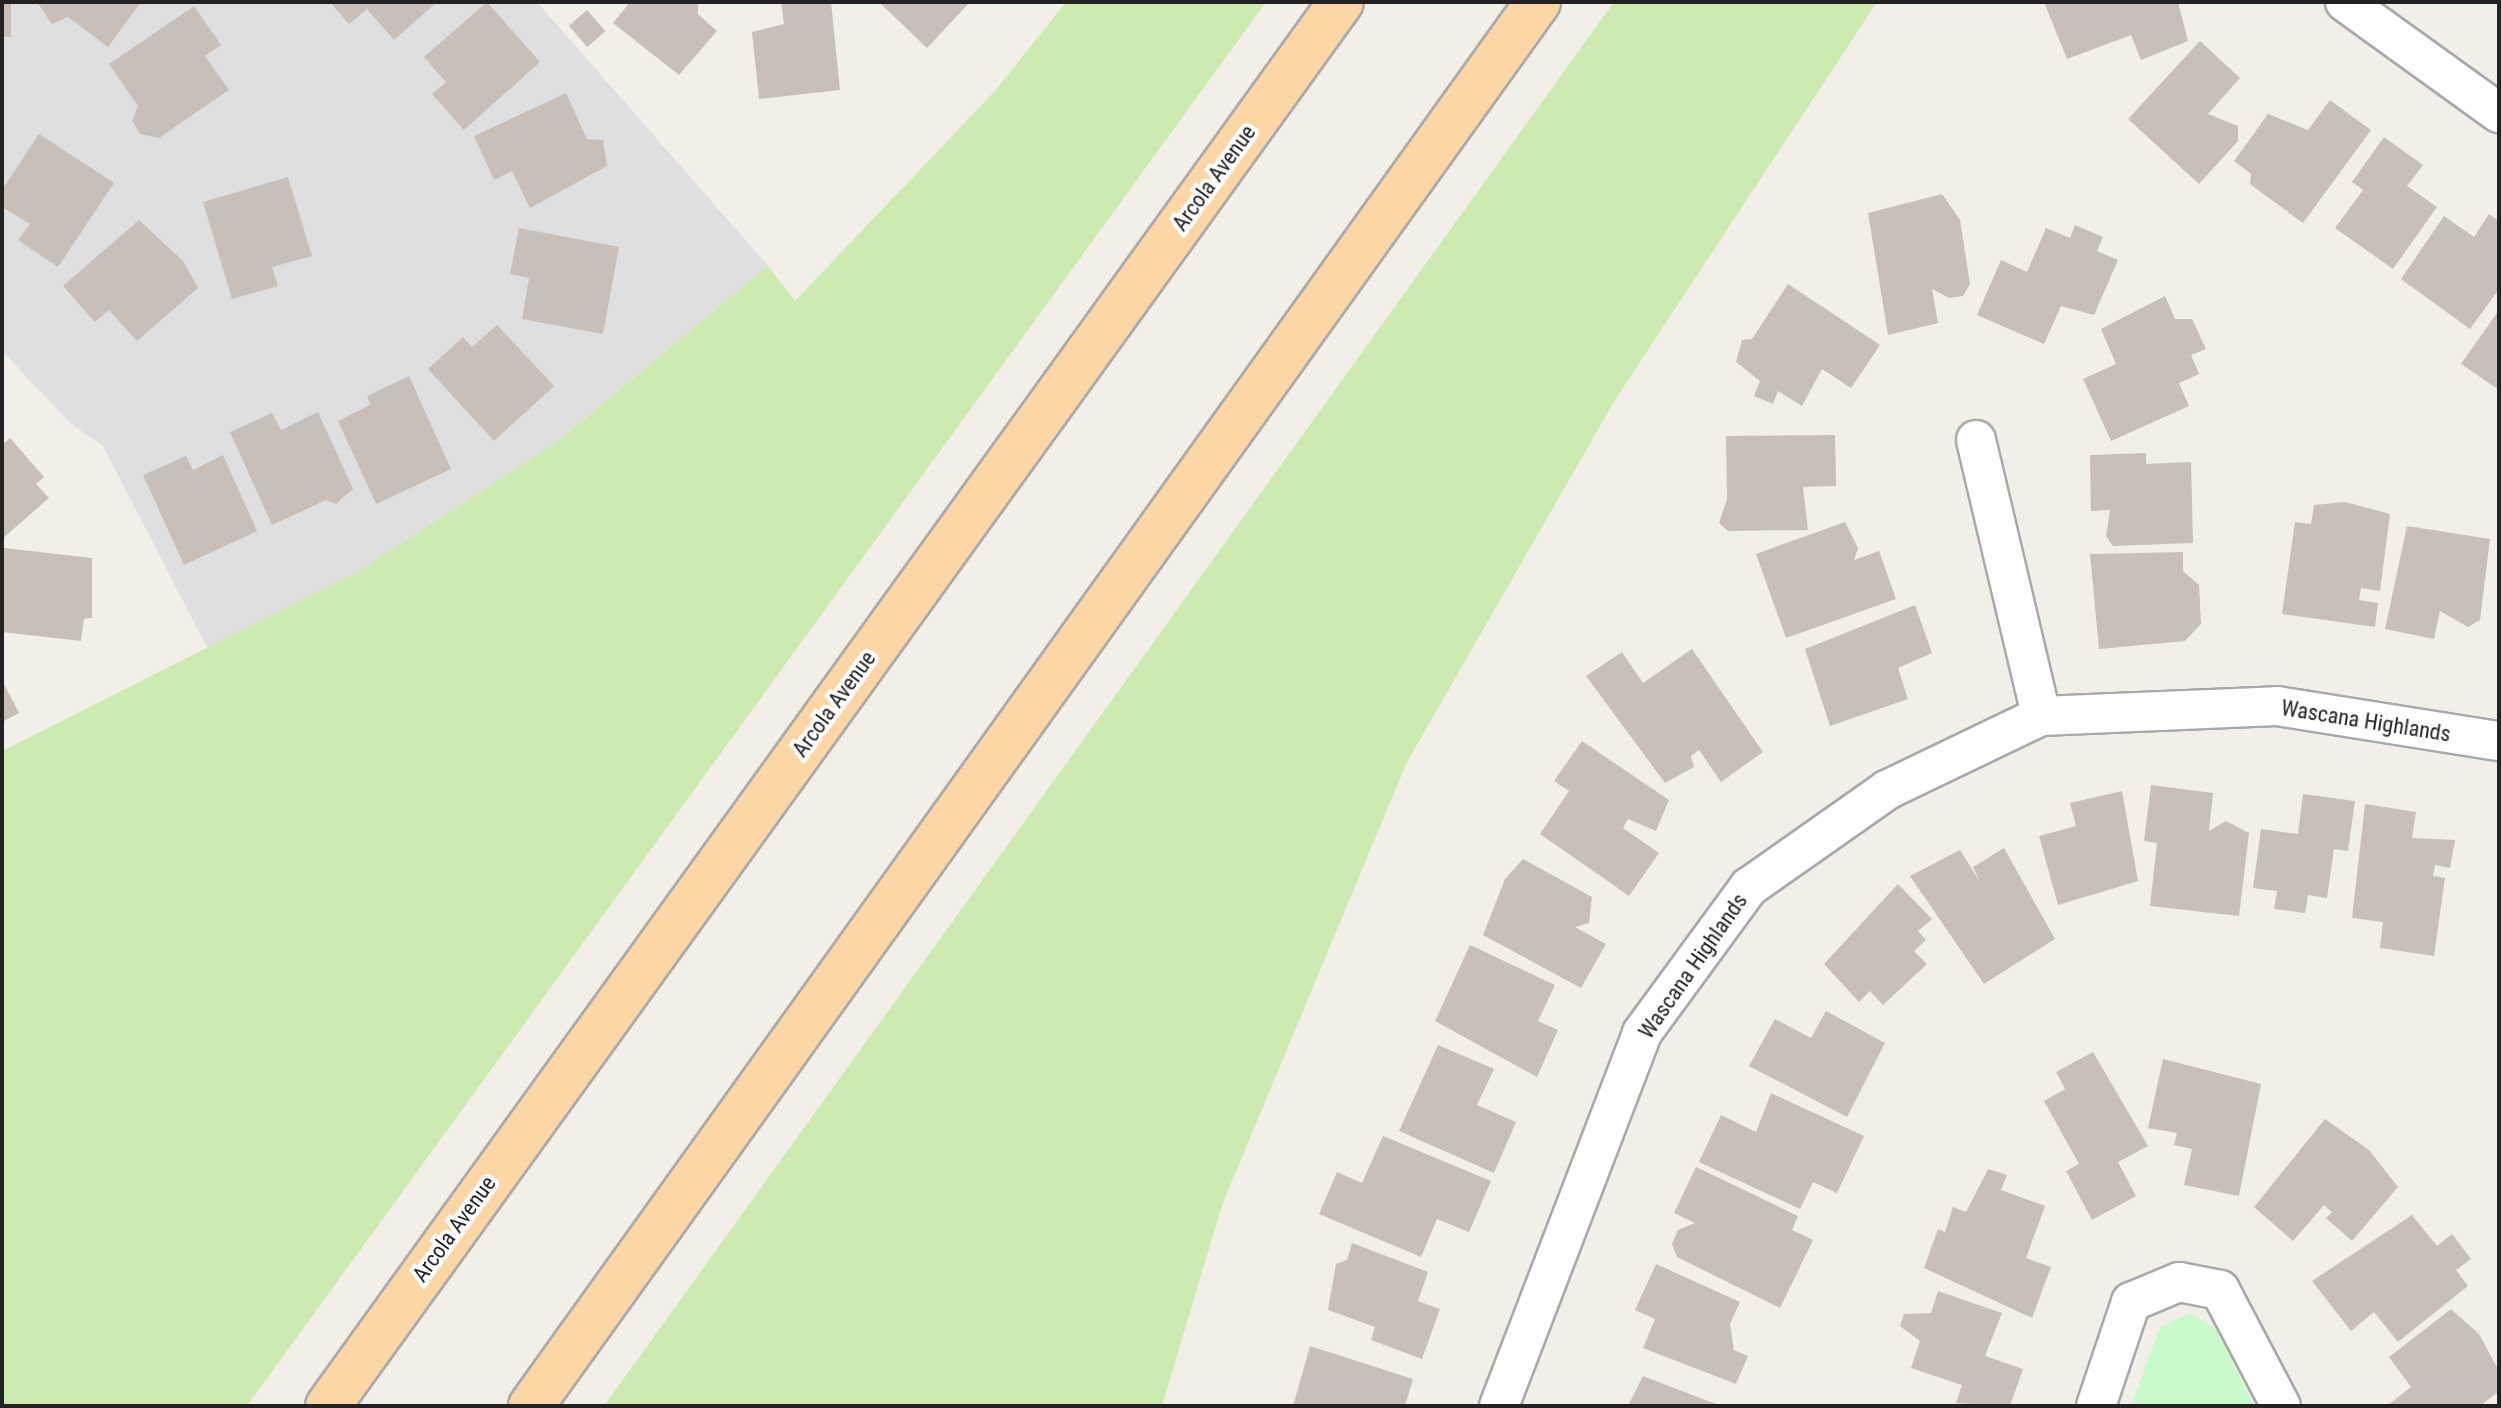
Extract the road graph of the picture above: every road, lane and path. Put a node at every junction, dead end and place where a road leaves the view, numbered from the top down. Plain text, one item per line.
1 (1341, 2) edge
2 (1538, 2) edge
3 (2345, 2) edge
4 (2499, 113) edge
5 (1976, 440) dead end
6 (2041, 716) junction
7 (2499, 741) edge
8 (328, 1406) edge
9 (531, 1406) edge
10 (1499, 1406) edge
11 (2096, 1406) edge
12 (2281, 1406) edge

1 - 8 main road, Arcola Avenue
2 - 9 main road
3 - 4 street
5 - 6 street
6 - 7 street, Wascana Highlands
6 - 10 street, Wascana Highlands
11 - 12 street

